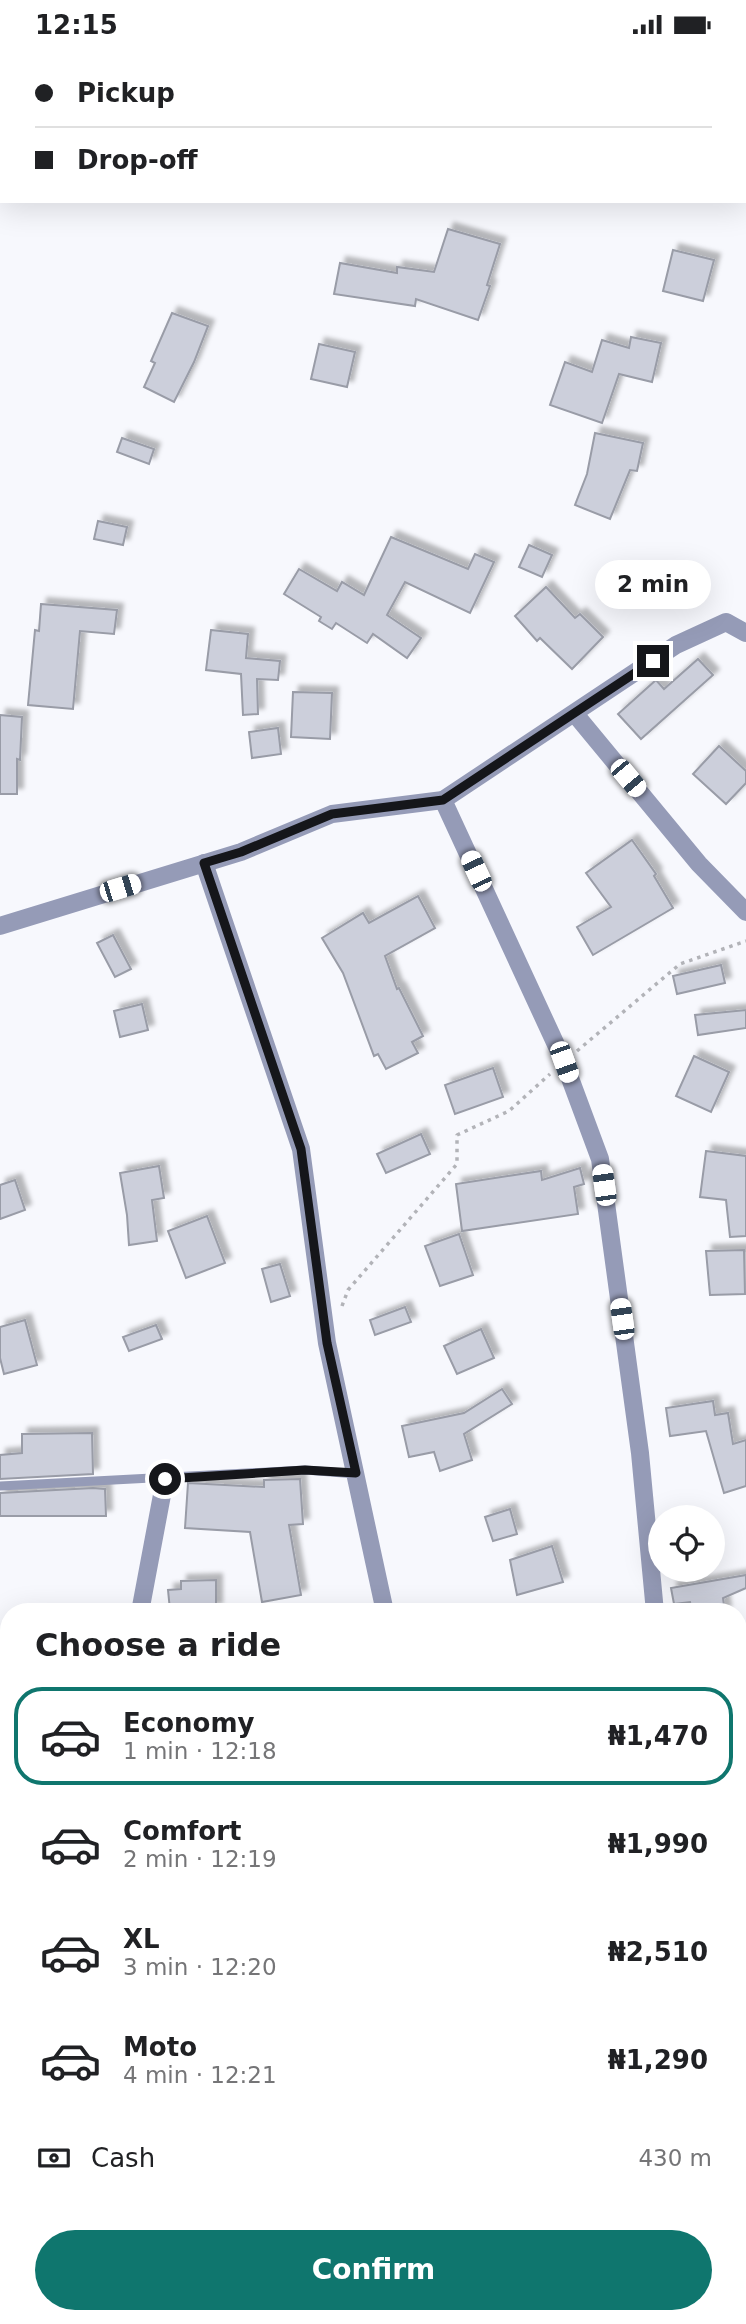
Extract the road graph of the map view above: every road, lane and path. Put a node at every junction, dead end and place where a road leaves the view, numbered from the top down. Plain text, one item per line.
1 (746, 633) edge
2 (575, 714) junction
3 (443, 800) junction
4 (204, 863) junction
5 (746, 912) edge
6 (0, 926) edge
7 (746, 941) edge
8 (564, 1062) junction
9 (340, 1312) dead end
10 (356, 1473) junction
11 (165, 1479) junction
12 (0, 1486) edge
13 (143, 1603) edge
14 (383, 1603) edge
15 (654, 1603) edge

1 - 2 street
2 - 3 street
2 - 5 street
3 - 4 street
3 - 8 street
4 - 6 street
4 - 10 street
7 - 8 path
8 - 9 path
8 - 15 street
10 - 11 lane
10 - 14 street
11 - 12 lane
11 - 13 street

